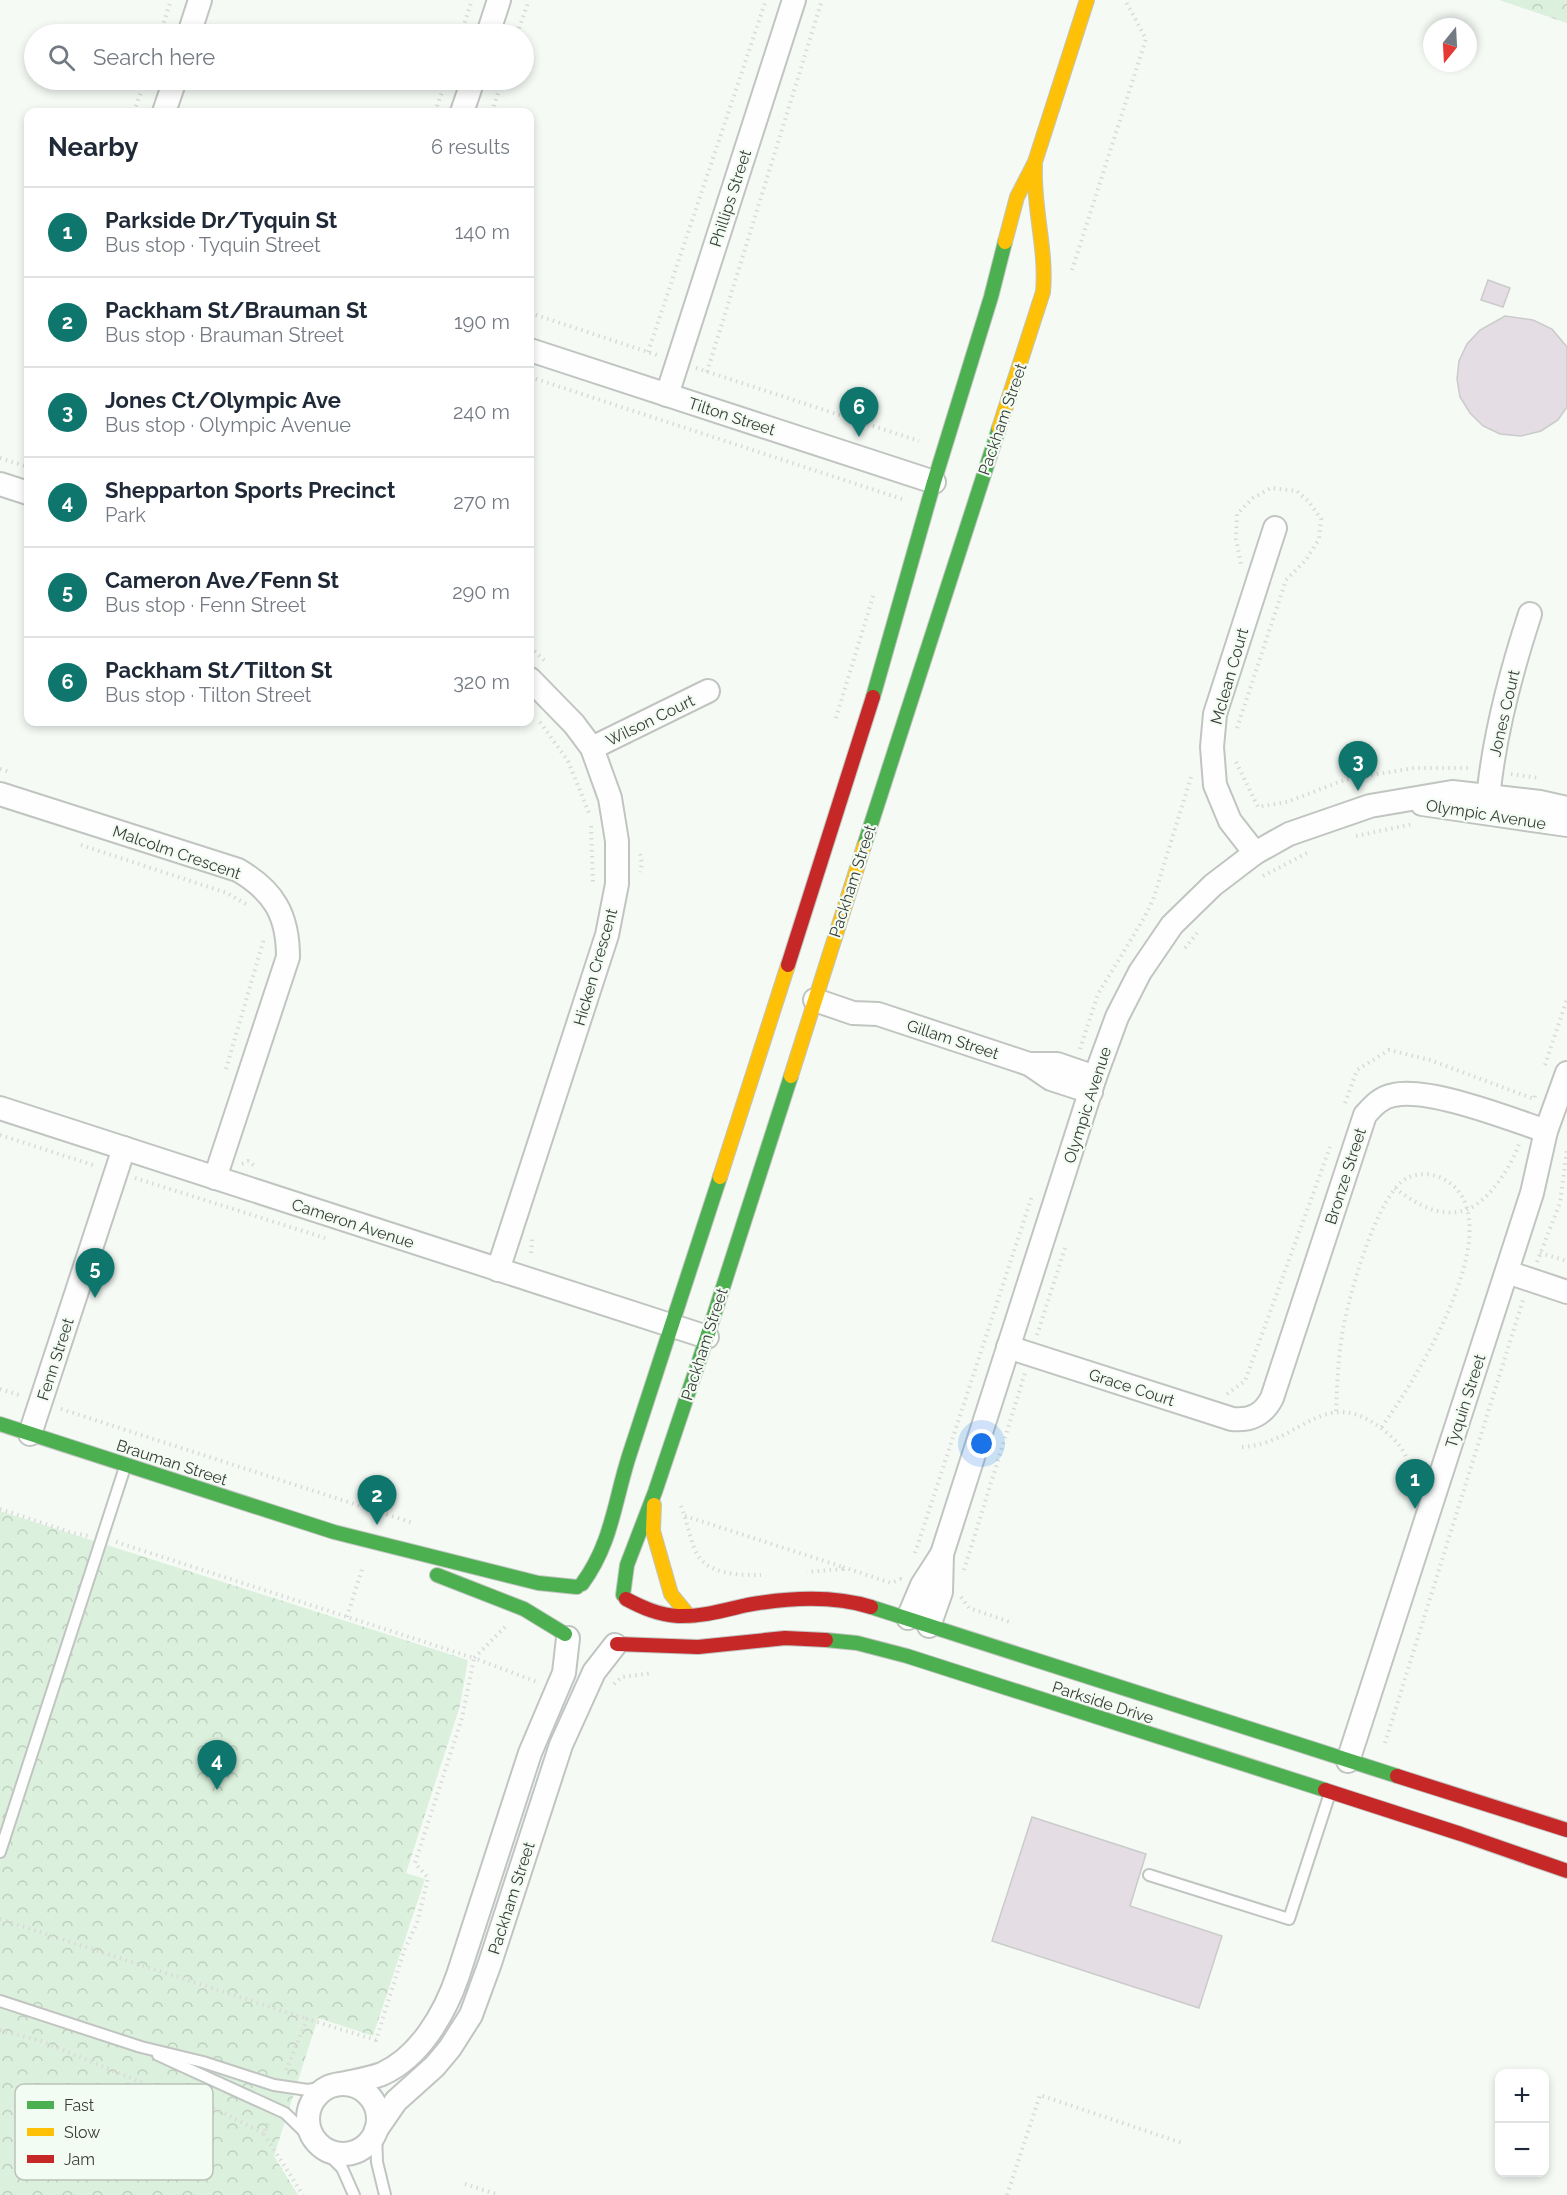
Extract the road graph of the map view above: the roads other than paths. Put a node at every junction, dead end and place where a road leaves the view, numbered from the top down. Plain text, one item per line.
1 (200, 0) edge
2 (499, 0) edge
3 (794, 0) edge
4 (1087, 0) edge
5 (192, 24) edge
6 (491, 24) edge
7 (172, 90) edge
8 (470, 90) edge
9 (165, 108) edge
10 (463, 108) edge
11 (1035, 162) junction
12 (534, 351) edge
13 (667, 395) junction
14 (939, 483) junction
15 (0, 484) edge
16 (24, 492) edge
17 (1275, 528) dead end
18 (1530, 614) dead end
19 (534, 683) edge
20 (708, 691) dead end
21 (592, 748) junction
22 (0, 794) edge
23 (1488, 804) junction
24 (1567, 808) edge
25 (1567, 825) edge
26 (1255, 853) junction
27 (801, 987) junction
28 (1567, 1073) edge
29 (1093, 1084) junction
30 (0, 1108) edge
31 (1546, 1131) junction
32 (124, 1148) junction
33 (215, 1178) junction
34 (498, 1270) junction
35 (1507, 1272) junction
36 (1567, 1292) edge
37 (671, 1326) junction
38 (707, 1337) junction
39 (1008, 1347) junction
40 (1257, 1416) joint
41 (0, 1424) edge
42 (30, 1434) junction
43 (126, 1464) junction
44 (655, 1492) junction
45 (334, 1532) junction
46 (942, 1554) junction
47 (456, 1563) junction
48 (451, 1581) junction
49 (604, 1583) joint
50 (579, 1586) junction
51 (624, 1597) junction
52 (566, 1598) dead end
53 (561, 1613) dead end
54 (630, 1614) dead end
55 (689, 1616) junction
56 (929, 1626) junction
57 (570, 1639) junction
58 (907, 1639) junction
59 (620, 1640) junction
60 (593, 1651) dead end
61 (1340, 1781) junction
62 (1473, 1800) junction
63 (1567, 1830) edge
64 (1461, 1834) junction
65 (0, 1852) edge
66 (1567, 1871) edge
67 (1149, 1875) dead end
68 (0, 2001) edge
69 (141, 2047) junction
70 (336, 2085) junction
71 (376, 2131) junction
72 (318, 2144) junction
73 (354, 2195) edge
74 (385, 2195) edge

1 - 5 street
2 - 6 street
3 - 13 street, Phillips Street
4 - 11 street, Packham Street
7 - 9 street
8 - 10 street
11 - 14 street, Packham Street
11 - 27 street, Packham Street
12 - 13 street, Tilton Street
13 - 14 street, Tilton Street
14 - 27 street, Packham Street
15 - 16 street
17 - 26 street, Mclean Court
18 - 23 street, Jones Court
19 - 21 street, Hicken Crescent
20 - 21 street, Wilson Court
21 - 34 street, Hicken Crescent
22 - 33 street, Malcolm Crescent
23 - 24 street, Olympic Avenue
23 - 25 street, Olympic Avenue
23 - 26 street, Olympic Avenue
26 - 29 street, Olympic Avenue
27 - 29 street, Gillam Street
27 - 37 street, Packham Street
27 - 38 street, Packham Street
28 - 31 street, Tyquin Street
29 - 39 street, Olympic Avenue
30 - 32 street, Cameron Avenue
31 - 35 street, Tyquin Street
31 - 40 street, Bronze Street
32 - 33 street, Cameron Avenue
32 - 42 street, Fenn Street
33 - 34 street, Cameron Avenue
34 - 37 street, Cameron Avenue
35 - 36 street
35 - 61 street, Tyquin Street
37 - 38 street, Cameron Avenue
37 - 50 street, Packham Street
38 - 44 street, Packham Street
39 - 40 street, Grace Court
39 - 46 street, Olympic Avenue
41 - 42 street, Brauman Street
42 - 43 street, Brauman Street
43 - 45 street, Brauman Street
43 - 65 lane
44 - 51 street, Packham Street
44 - 55 street
45 - 47 street, Brauman Street
45 - 48 street, Brauman Street
46 - 56 street, Olympic Avenue
46 - 58 street, Olympic Avenue
47 - 48 street
47 - 50 street, Brauman Street
48 - 57 street, Brauman Street
49 - 50 street, Brauman Street
49 - 51 street, Parkside Drive
50 - 52 street, Packham Street
51 - 54 street
51 - 55 street, Parkside Drive
53 - 57 street
55 - 58 street, Parkside Drive
56 - 58 street, Parkside Drive
56 - 58 street
56 - 61 street, Parkside Drive
57 - 70 street, Packham Street
58 - 59 street, Parkside Drive
58 - 61 street, Parkside Drive
59 - 60 street, Parkside Drive
59 - 71 street, Packham Street
61 - 62 street, Parkside Drive
61 - 64 street, Parkside Drive
61 - 67 lane
62 - 63 street, Parkside Drive
62 - 64 street
64 - 66 street, Parkside Drive
68 - 69 lane
69 - 70 lane
69 - 72 lane
70 - 71 street
70 - 72 street
71 - 72 street, Packham Street
71 - 74 lane
72 - 73 lane

